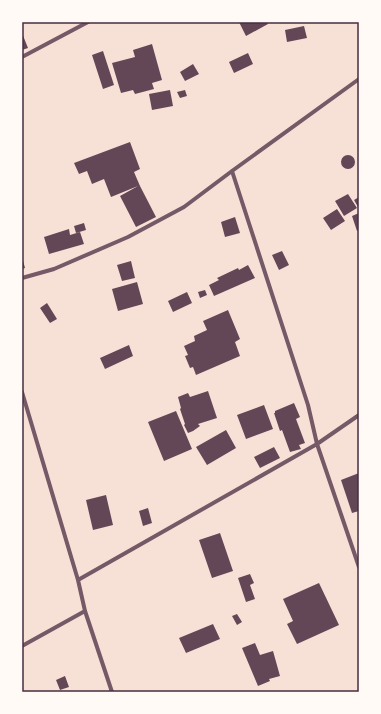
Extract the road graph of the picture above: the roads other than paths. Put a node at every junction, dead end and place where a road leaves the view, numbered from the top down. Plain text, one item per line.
1 (88, 22) edge
2 (22, 57) edge
3 (359, 79) edge
4 (232, 171) junction
5 (22, 278) edge
6 (22, 392) edge
7 (359, 415) edge
8 (317, 444) junction
9 (359, 567) edge
10 (78, 580) junction
11 (85, 611) junction
12 (22, 646) edge
13 (112, 692) edge

1 - 2 street
3 - 4 street
4 - 5 street
4 - 8 street
6 - 10 street
7 - 8 street
8 - 9 street
8 - 10 street
10 - 11 street
11 - 12 street
11 - 13 street

